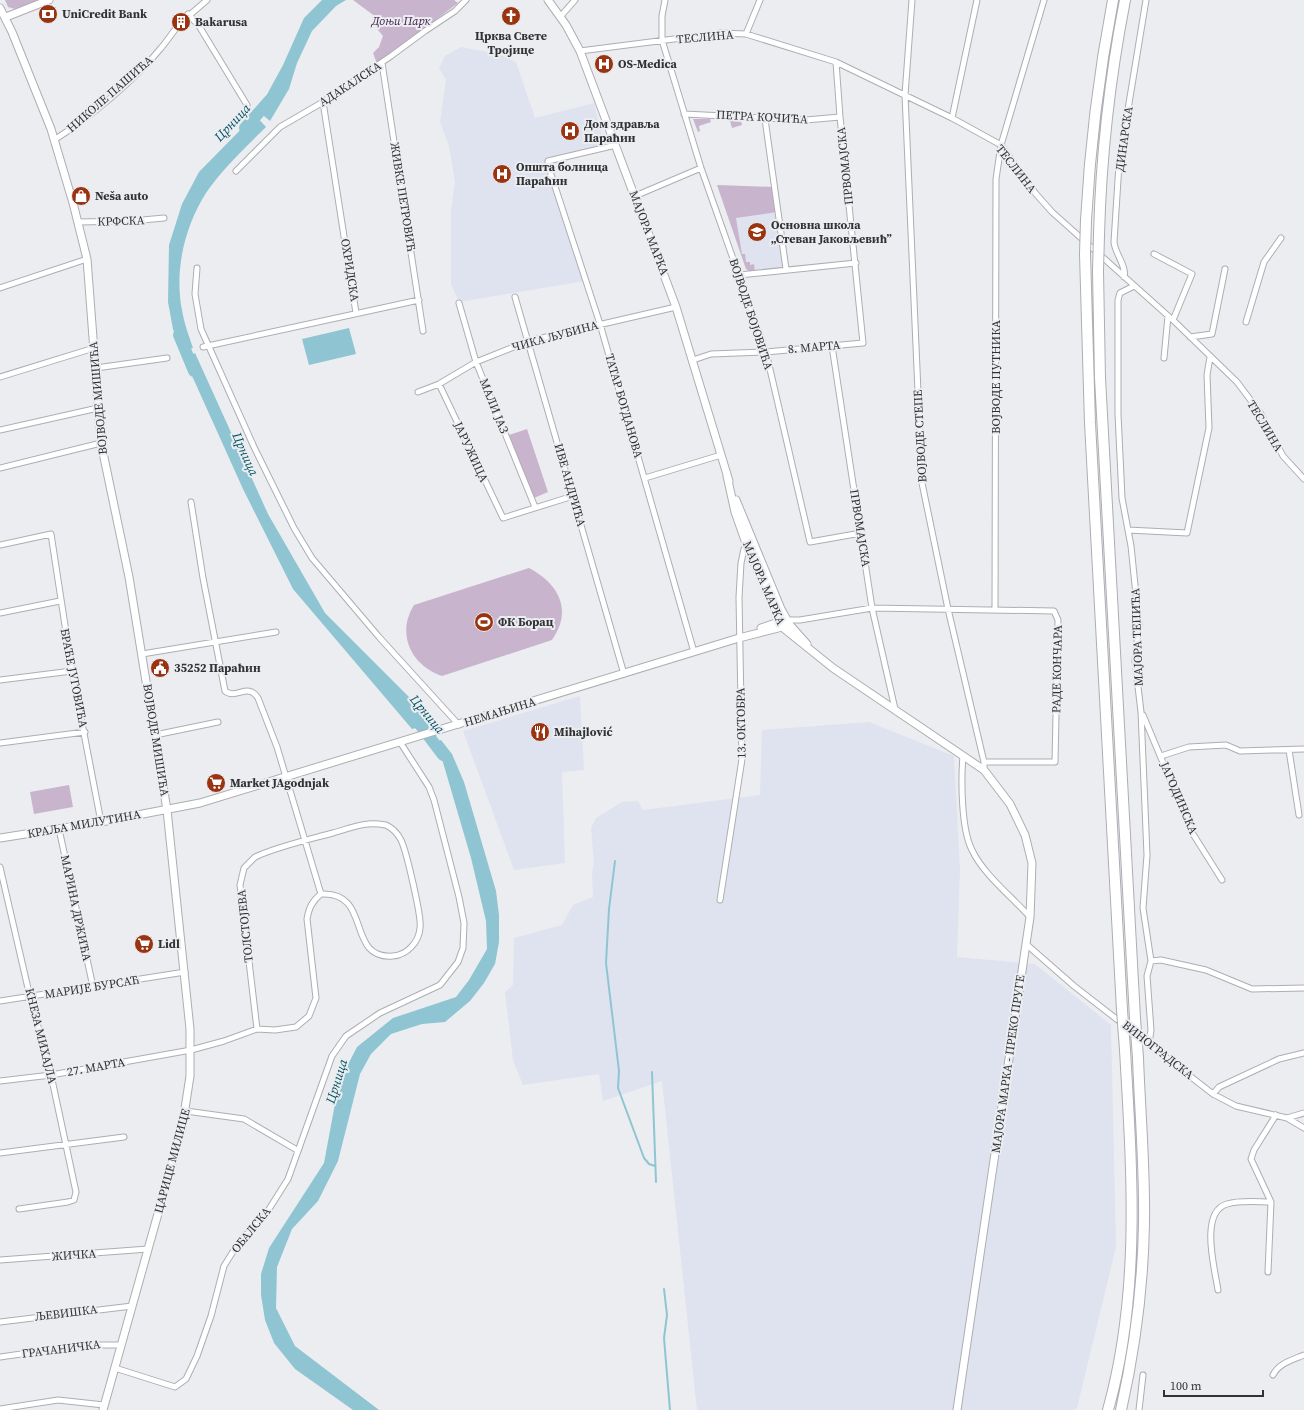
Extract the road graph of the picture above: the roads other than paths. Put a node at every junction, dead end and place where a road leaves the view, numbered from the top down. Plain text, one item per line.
1 (49, 0) edge
2 (207, 0) edge
3 (466, 0) edge
4 (548, 0) edge
5 (575, 0) edge
6 (665, 0) edge
7 (760, 0) edge
8 (912, 0) edge
9 (977, 0) edge
10 (1044, 0) edge
11 (1113, 0) edge
12 (1125, 0) edge
13 (1146, 0) edge
14 (0, 8) edge
15 (6, 17) junction
16 (560, 17) junction
17 (178, 26) dead end
18 (746, 34) junction
19 (662, 40) junction
20 (580, 51) junction
21 (382, 62) junction
22 (836, 62) junction
23 (905, 95) junction
24 (323, 102) junction
25 (247, 105) dead end
26 (684, 114) junction
27 (840, 117) junction
28 (952, 118) junction
29 (765, 119) junction
30 (54, 140) junction
31 (616, 145) junction
32 (1001, 145) junction
33 (701, 168) junction
34 (236, 170) dead end
35 (635, 196) junction
36 (164, 218) dead end
37 (78, 222) junction
38 (1281, 238) dead end
39 (1154, 254) dead end
40 (86, 260) junction
41 (856, 263) junction
42 (197, 268) dead end
43 (786, 269) junction
44 (1224, 269) dead end
45 (739, 275) junction
46 (1124, 277) junction
47 (1134, 286) junction
48 (0, 288) edge
49 (515, 297) dead end
50 (419, 300) junction
51 (459, 303) dead end
52 (676, 307) junction
53 (356, 313) junction
54 (1168, 316) junction
55 (1173, 320) junction
56 (1246, 322) dead end
57 (600, 324) junction
58 (423, 332) dead end
59 (1190, 337) junction
60 (529, 341) junction
61 (863, 343) joint
62 (209, 345) junction
63 (832, 346) junction
64 (203, 347) dead end
65 (94, 348) junction
66 (766, 352) junction
67 (1210, 357) junction
68 (167, 358) dead end
69 (1164, 358) dead end
70 (693, 360) junction
71 (476, 362) junction
72 (96, 368) junction
73 (0, 377) edge
74 (439, 384) junction
75 (418, 392) dead end
76 (98, 408) junction
77 (0, 430) edge
78 (100, 443) junction
79 (721, 455) junction
80 (0, 468) edge
81 (727, 476) junction
82 (645, 478) junction
83 (1304, 479) edge
84 (573, 496) junction
85 (191, 502) dead end
86 (535, 507) junction
87 (1128, 530) junction
88 (861, 533) junction
89 (0, 545) edge
90 (747, 546) junction
91 (60, 600) junction
92 (872, 608) junction
93 (948, 609) junction
94 (995, 610) junction
95 (0, 613) edge
96 (788, 622) junction
97 (780, 624) junction
98 (276, 632) dead end
99 (739, 638) junction
100 (215, 642) junction
101 (694, 652) junction
102 (142, 654) junction
103 (833, 668) junction
104 (72, 671) junction
105 (624, 674) junction
106 (0, 680) edge
107 (895, 709) junction
108 (1142, 712) junction
109 (218, 722) dead end
110 (455, 726) junction
111 (85, 732) junction
112 (155, 734) junction
113 (403, 742) junction
114 (0, 743) edge
115 (950, 748) joint
116 (1304, 749) edge
117 (1289, 750) junction
118 (963, 756) junction
119 (1161, 756) junction
120 (984, 762) junction
121 (984, 770) junction
122 (286, 776) junction
123 (167, 810) junction
124 (1299, 815) dead end
125 (101, 822) junction
126 (59, 829) junction
127 (0, 838) edge
128 (306, 841) junction
129 (0, 867) edge
130 (1222, 880) dead end
131 (321, 894) junction
132 (720, 900) dead end
133 (1030, 917) junction
134 (1026, 944) junction
135 (1151, 961) junction
136 (185, 972) junction
137 (93, 987) junction
138 (1304, 988) edge
139 (30, 997) junction
140 (0, 1001) edge
141 (257, 1029) junction
142 (1149, 1044) junction
143 (191, 1050) junction
144 (1304, 1053) edge
145 (52, 1075) junction
146 (0, 1081) edge
147 (1213, 1094) junction
148 (186, 1111) junction
149 (1304, 1113) edge
150 (1276, 1115) junction
151 (1286, 1118) junction
152 (1304, 1128) edge
153 (124, 1137) dead end
154 (65, 1144) junction
155 (297, 1150) junction
156 (0, 1153) edge
157 (1271, 1202) junction
158 (19, 1209) dead end
159 (148, 1249) junction
160 (0, 1260) edge
161 (1268, 1272) dead end
162 (1218, 1290) dead end
163 (132, 1306) junction
164 (0, 1322) edge
165 (121, 1345) junction
166 (1304, 1355) edge
167 (0, 1357) edge
168 (115, 1368) junction
169 (1143, 1375) dead end
170 (1273, 1375) dead end
171 (103, 1408) edge
172 (0, 1409) edge
173 (957, 1410) edge
174 (1108, 1410) edge
175 (1121, 1410) edge
176 (1139, 1410) edge

1 - 15 street
2 - 25 street
3 - 21 street, АДАКАЛСКА
4 - 16 street, МАЈОРА МАРКА
5 - 16 street
6 - 19 street, ВОЈВОДЕ БОЈОВИЋА
7 - 18 street
8 - 23 street, ВОЈВОДЕ СТЕПЕ
9 - 28 street
10 - 32 street, ВОЈВОДЕ ПУТНИКА
11 - 174 highway, bridge
12 - 175 highway, bridge
13 - 46 street, ДИНАРСКА
14 - 15 street, ВОЈВОДЕ МИШИЋА
15 - 30 street, ВОЈВОДЕ МИШИЋА
16 - 20 street, МАЈОРА МАРКА
17 - 30 street, НИКОЛЕ ПАШИЋА
18 - 19 street, ТЕСЛИНА
18 - 22 street, ТЕСЛИНА
19 - 20 street, ТЕСЛИНА
19 - 26 street, ВОЈВОДЕ БОЈОВИЋА
20 - 31 street, МАЈОРА МАРКА
21 - 24 street, АДАКАЛСКА
21 - 50 street, ЖИВКЕ ПЕТРОВИЋ
22 - 23 street, ТЕСЛИНА
22 - 27 street, ПРВОМАЈСКА
23 - 28 street, ТЕСЛИНА
23 - 93 street, ВОЈВОДЕ СТЕПЕ
24 - 34 street, АДАКАЛСКА
24 - 53 street, ОХРИДСКА
26 - 29 street, ПЕТРА КОЧИЋА
26 - 33 street, ВОЈВОДЕ БОЈОВИЋА
27 - 29 street, ПЕТРА КОЧИЋА
27 - 41 street, ПРВОМАЈСКА
28 - 32 street, ТЕСЛИНА
29 - 43 street
30 - 37 street, ВОЈВОДЕ МИШИЋА
31 - 35 street, МАЈОРА МАРКА
31 - 57 street, ТАТАР БОГДАНОВА
32 - 46 street, ТЕСЛИНА
32 - 94 street, ВОЈВОДЕ ПУТНИКА
33 - 35 street
33 - 45 street, ВОЈВОДЕ БОЈОВИЋА
35 - 52 street, МАЈОРА МАРКА
36 - 37 street, КРФСКА
37 - 40 street, ВОЈВОДЕ МИШИЋА
38 - 56 street
39 - 55 street
40 - 48 street
40 - 65 street, ВОЈВОДЕ МИШИЋА
41 - 43 street
41 - 61 street, ПРВОМАЈСКА
42 - 62 street
43 - 45 street
44 - 59 street
45 - 66 street, ВОЈВОДЕ БОЈОВИЋА
46 - 47 street, ТЕСЛИНА
47 - 54 street, ТЕСЛИНА
47 - 87 street, МАЈОРА ТЕПИЋА
49 - 60 street, ИВЕ АНДРИЋА
50 - 53 street
50 - 58 street, ЖИВКЕ ПЕТРОВИЋ
51 - 71 street, МАЛИ ЈАЗ
52 - 57 street, ЧИКА ЉУБИНА
52 - 70 street, МАЈОРА МАРКА
53 - 62 street, ОХРИДСКА
54 - 55 street, ТЕСЛИНА
54 - 69 street
55 - 59 street, ТЕСЛИНА
57 - 60 street, ЧИКА ЉУБИНА
57 - 82 street, ТАТАР БОГДАНОВА
59 - 67 street, ТЕСЛИНА
60 - 71 street, ЧИКА ЉУБИНА
60 - 84 street, ИВЕ АНДРИЋА
61 - 63 street, 8. МАРТА
62 - 64 street, ОХРИДСКА
62 - 110 street
63 - 66 street, 8. МАРТА
63 - 88 street, ПРВОМАЈСКА
65 - 72 street, ВОЈВОДЕ МИШИЋА
65 - 73 street
66 - 70 street, 8. МАРТА
66 - 88 street, ВОЈВОДЕ БОЈОВИЋА
67 - 83 street, ТЕСЛИНА
67 - 87 street
68 - 72 street
70 - 79 street, МАЈОРА МАРКА
71 - 74 street, ЧИКА ЉУБИНА
71 - 86 street, МАЛИ ЈАЗ
72 - 76 street, ВОЈВОДЕ МИШИЋА
74 - 75 street, ЧИКА ЉУБИНА
74 - 86 street, ЈАРУЖИЦА
76 - 77 street
76 - 78 street, ВОЈВОДЕ МИШИЋА
78 - 80 street
78 - 102 street, ВОЈВОДЕ МИШИЋА
79 - 81 street, МАЈОРА МАРКА
79 - 82 street
81 - 90 street, МАЈОРА МАРКА
81 - 96 street, МАЈОРА МАРКА
82 - 101 street, ТАТАР БОГДАНОВА
84 - 86 street
84 - 105 street, ИВЕ АНДРИЋА
85 - 100 street
87 - 108 street, МАЈОРА ТЕПИЋА
88 - 92 street, ПРВОМАЈСКА
89 - 91 street, БРАЋЕ ЈУГОВИЋА
90 - 97 street, МАЈОРА МАРКА
90 - 99 street, 13. ОКТОБРА
91 - 95 street
91 - 104 street, БРАЋЕ ЈУГОВИЋА
92 - 93 street
92 - 96 street
92 - 107 street, ПРВОМАЈСКА
93 - 94 street
93 - 120 street, ВОЈВОДЕ СТЕПЕ
94 - 120 street, РАДЕ КОНЧАРА
96 - 97 street, НЕМАЊИНА
96 - 103 street, МАЈОРА МАРКА
97 - 99 street, НЕМАЊИНА
97 - 103 street, МАЈОРА МАРКА
98 - 100 street
99 - 101 street, НЕМАЊИНА
99 - 132 street, 13. ОКТОБРА
100 - 102 street
100 - 122 street
101 - 105 street, НЕМАЊИНА
102 - 112 street, ВОЈВОДЕ МИШИЋА
103 - 107 street, МАЈОРА МАРКА
104 - 106 street
104 - 111 street, БРАЋЕ ЈУГОВИЋА
105 - 110 street, НЕМАЊИНА
107 - 115 street, МАЈОРА МАРКА
108 - 119 street, ЈАГОДИНСКА
108 - 135 street, МАЈОРА ТЕПИЋА
109 - 112 street
110 - 113 street, НЕМАЊИНА
111 - 114 street
111 - 125 street, БРАЋЕ ЈУГОВИЋА
112 - 123 street, ВОЈВОДЕ МИШИЋА
113 - 122 street, НЕМАЊИНА
113 - 155 street, ОБАЛСКА
115 - 118 street, МАЈОРА МАРКА - ПРЕКО ПРУГЕ
116 - 117 street
117 - 119 street
117 - 124 street
118 - 121 street, МАЈОРА МАРКА - ПРЕКО ПРУГЕ
118 - 133 street
119 - 130 street, ЈАГОДИНСКА
120 - 121 street, ВОЈВОДЕ СТЕПЕ
121 - 133 street, МАЈОРА МАРКА - ПРЕКО ПРУГЕ
122 - 123 street, НЕМАЊИНА
122 - 128 street
123 - 125 street, КРАЉА МИЛУТИНА
123 - 136 street, ЦАРИЦЕ МИЛИЦЕ
125 - 126 street, КРАЉА МИЛУТИНА
126 - 127 street, КРАЉА МИЛУТИНА
126 - 137 street, МАРИНА ДРЖИЋА
128 - 131 street
128 - 131 street, ТОЛСТОЈЕВА
128 - 141 street, ТОЛСТОЈЕВА
129 - 139 street, КНЕЗА МИХАЈЛА
131 - 141 street
133 - 134 street, МАЈОРА МАРКА - ПРЕКО ПРУГЕ
134 - 142 street, ВИНОГРАДСКА
134 - 173 street, МАЈОРА МАРКА - ПРЕКО ПРУГЕ
135 - 138 street
135 - 142 street, МАЈОРА ТЕПИЋА
136 - 137 street, МАРИЈЕ БУРСАЋ
136 - 143 street, ЦАРИЦЕ МИЛИЦЕ
137 - 139 street, МАРИЈЕ БУРСАЋ
139 - 140 street, МАРИЈЕ БУРСАЋ
139 - 145 street, КНЕЗА МИХАЈЛА
141 - 143 street, 27. МАРТА
142 - 147 street, ВИНОГРАДСКА
143 - 145 street, 27. МАРТА
143 - 148 street, ЦАРИЦЕ МИЛИЦЕ
144 - 147 street
145 - 146 street, 27. МАРТА
145 - 154 street, КНЕЗА МИХАЈЛА
147 - 150 street, ВИНОГРАДСКА
148 - 155 street
148 - 159 street, ЦАРИЦЕ МИЛИЦЕ
149 - 151 street
150 - 151 street, ВИНОГРАДСКА
150 - 157 street
151 - 152 street, ВИНОГРАДСКА
153 - 154 street
154 - 156 street
154 - 158 street, КНЕЗА МИХАЈЛА
155 - 168 street, ОБАЛСКА
157 - 161 street
157 - 162 street
159 - 160 street, ЖИЧКА
159 - 163 street, ЦАРИЦЕ МИЛИЦЕ
163 - 164 street, ЉЕВИШКА
163 - 165 street, ЦАРИЦЕ МИЛИЦЕ
165 - 167 street, ГРАЧАНИЧКА
165 - 168 street, ЦАРИЦЕ МИЛИЦЕ
166 - 170 street
168 - 171 street, ЦАРИЦЕ МИЛИЦЕ
169 - 176 street
171 - 172 street

